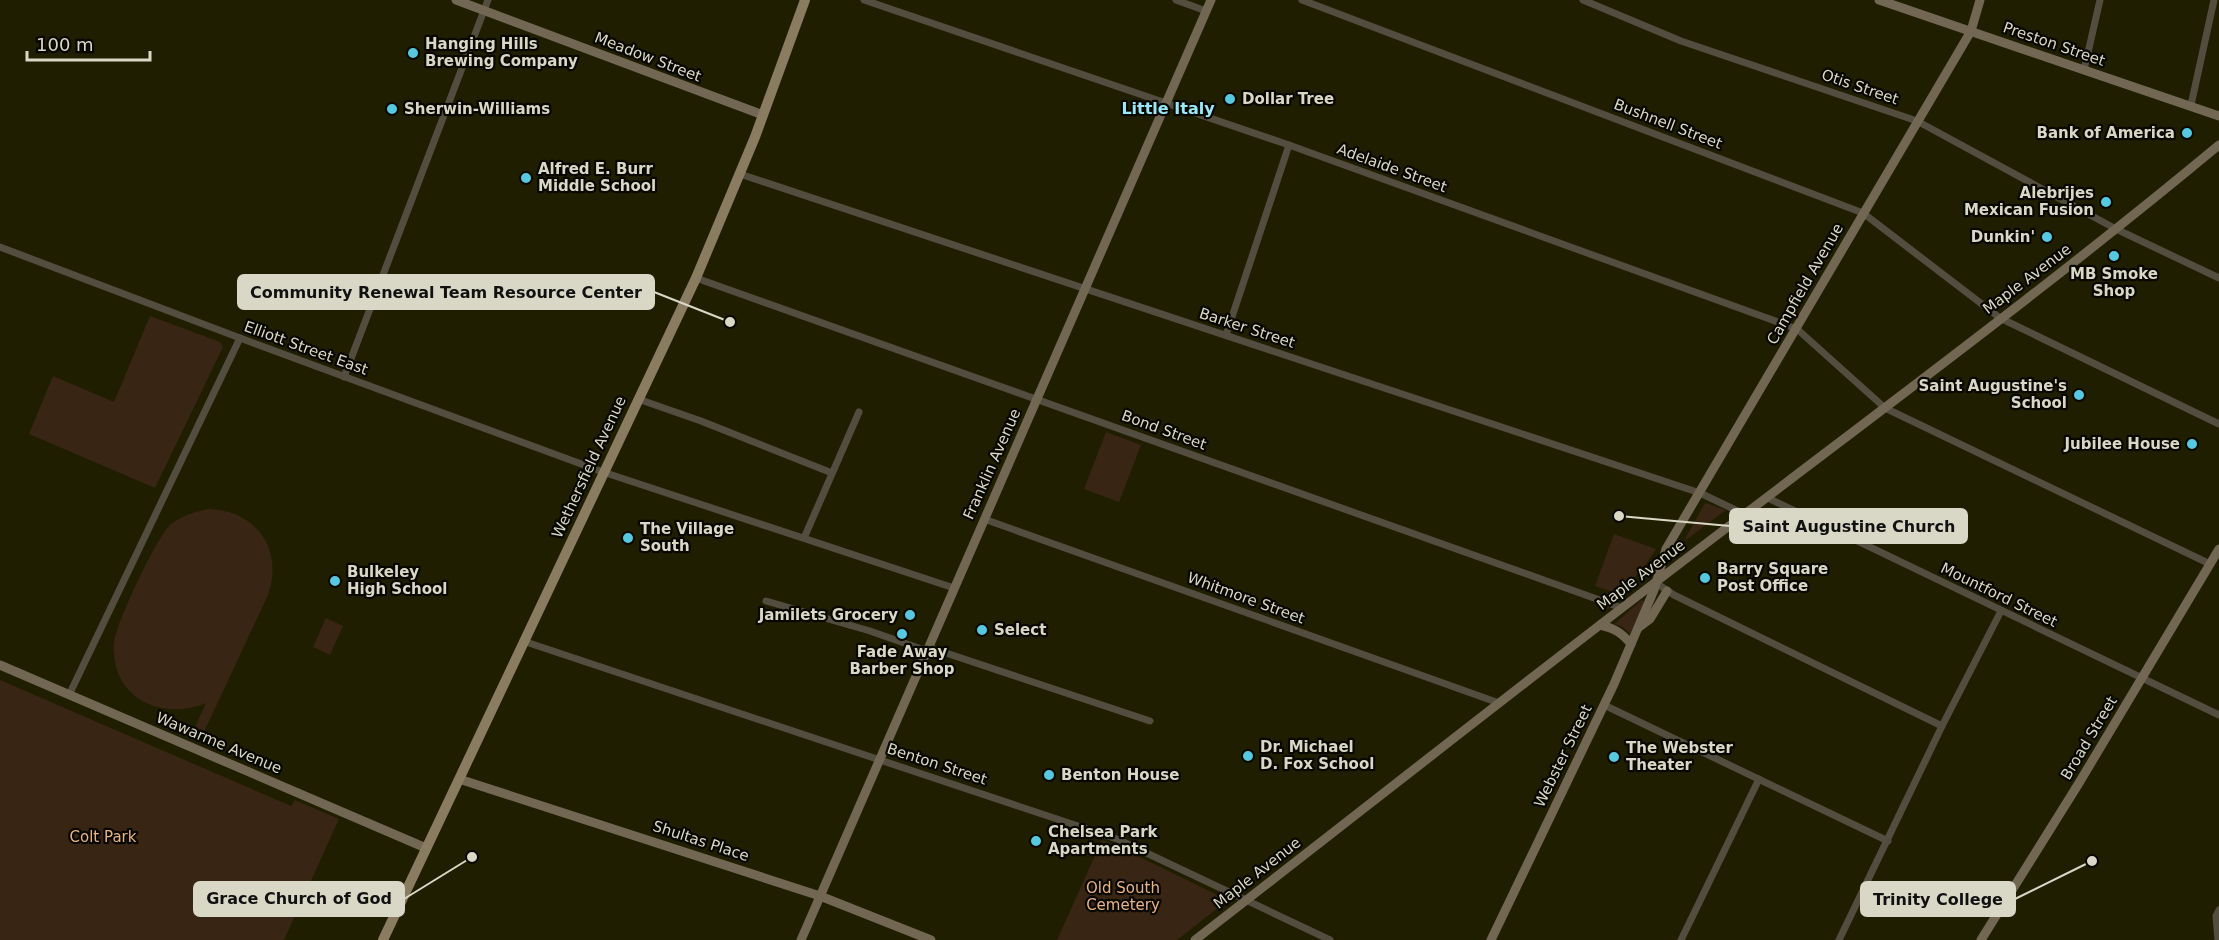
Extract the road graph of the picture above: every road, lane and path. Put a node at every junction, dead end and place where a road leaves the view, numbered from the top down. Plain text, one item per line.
1 (456, 0) edge
2 (488, 0) edge
3 (805, 0) edge
4 (864, 0) edge
5 (1176, 0) edge
6 (1211, 0) edge
7 (1302, 0) edge
8 (1583, 0) edge
9 (1879, 0) edge
10 (1980, 0) edge
11 (2100, 0) edge
12 (2214, 0) edge
13 (484, 11) junction
14 (1206, 11) junction
15 (1971, 31) junction
16 (2084, 70) junction
17 (1166, 104) junction
18 (2191, 105) junction
19 (763, 115) junction
20 (2219, 116) edge
21 (1917, 121) junction
22 (1288, 145) junction
23 (2219, 145) edge
24 (740, 174) junction
25 (1863, 213) junction
26 (2116, 229) junction
27 (0, 247) edge
28 (696, 278) junction
29 (2219, 278) edge
30 (1085, 288) junction
31 (2000, 318) junction
32 (1797, 328) junction
33 (1226, 335) junction
34 (240, 338) junction
35 (344, 377) junction
36 (638, 399) junction
37 (1037, 399) junction
38 (1885, 408) junction
39 (860, 412) dead end
40 (2219, 423) edge
41 (603, 472) junction
42 (832, 473) junction
43 (1700, 493) junction
44 (1768, 498) junction
45 (1744, 514) junction
46 (984, 519) junction
47 (804, 538) junction
48 (2219, 549) edge
49 (2210, 564) junction
50 (1656, 583) junction
51 (954, 588) junction
52 (1667, 591) junction
53 (766, 601) dead end
54 (1622, 608) junction
55 (2001, 611) junction
56 (1600, 625) junction
57 (1638, 628) junction
58 (524, 641) junction
59 (1631, 644) junction
60 (928, 649) junction
61 (0, 665) edge
62 (2142, 679) junction
63 (69, 695) junction
64 (1499, 703) junction
65 (1604, 705) junction
66 (2219, 714) edge
67 (1150, 721) dead end
68 (1942, 726) junction
69 (880, 759) junction
70 (459, 779) junction
71 (1758, 779) junction
72 (1887, 841) junction
73 (426, 848) junction
74 (820, 896) junction
75 (1247, 900) junction
76 (2219, 910) edge
77 (383, 940) edge
78 (801, 940) edge
79 (931, 940) edge
80 (1195, 940) edge
81 (1330, 940) edge
82 (1491, 940) edge
83 (1681, 940) edge
84 (1839, 940) edge
85 (1981, 940) edge
86 (2218, 940) edge

1 - 13 main road, Meadow Street
2 - 13 street
3 - 19 main road, Wethersfield Avenue
4 - 17 street, Adelaide Street
5 - 14 street
6 - 14 main road, Franklin Avenue
7 - 25 street, Bushnell Street
8 - 21 street, Otis Street
9 - 15 main road, Preston Street
10 - 15 main road, Campfield Avenue
11 - 16 street
12 - 18 street
13 - 19 main road, Meadow Street
13 - 35 street
14 - 17 main road, Franklin Avenue
15 - 16 main road, Preston Street
15 - 21 main road, Campfield Avenue
16 - 18 main road, Preston Street
17 - 22 street, Adelaide Street
17 - 30 main road, Franklin Avenue
18 - 20 main road, Preston Street
19 - 24 main road, Wethersfield Avenue
21 - 25 main road, Campfield Avenue
21 - 26 street, Otis Street
22 - 32 street, Adelaide Street
22 - 33 street
23 - 26 main road, Maple Avenue
24 - 28 main road, Wethersfield Avenue
24 - 30 street, Barker Street
25 - 31 street, Bushnell Street
25 - 32 main road, Campfield Avenue
26 - 29 street, Otis Street
26 - 31 main road, Maple Avenue
27 - 34 street, Elliott Street East
28 - 36 main road, Wethersfield Avenue
28 - 37 street, Bond Street
30 - 33 street, Barker Street
30 - 37 main road, Franklin Avenue
31 - 38 main road, Maple Avenue
31 - 40 street, Bushnell Street
32 - 38 street, Adelaide Street
32 - 43 main road, Campfield Avenue
33 - 43 street, Barker Street
34 - 35 street, Elliott Street East
34 - 63 street
35 - 41 street, Elliott Street East
36 - 41 main road, Wethersfield Avenue
36 - 42 street
37 - 46 main road, Franklin Avenue
37 - 54 street, Bond Street
38 - 44 main road, Maple Avenue
38 - 49 street, Adelaide Street
39 - 42 street
41 - 47 street, Elliott Street East
41 - 58 main road, Wethersfield Avenue
42 - 47 street
43 - 45 street, Barker Street
43 - 50 main road, Campfield Avenue
44 - 45 main road, Maple Avenue
44 - 55 street, Mountford Street
45 - 50 main road, Maple Avenue
46 - 51 main road, Franklin Avenue
46 - 64 street, Whitmore Street
47 - 51 street, Elliott Street East
48 - 49 main road, Broad Street
49 - 62 main road, Broad Street
50 - 52 street
50 - 54 main road, Maple Avenue
50 - 57 main road, Webster Street
51 - 60 main road, Franklin Avenue
52 - 57 main road
52 - 68 street
53 - 60 street
54 - 56 main road, Maple Avenue
55 - 62 street, Mountford Street
55 - 68 street
56 - 59 main road
56 - 64 main road, Maple Avenue
57 - 59 main road, Webster Street
58 - 69 street, Benton Street
58 - 70 main road, Wethersfield Avenue
59 - 65 main road, Webster Street
60 - 67 street
60 - 69 main road, Franklin Avenue
61 - 63 main road, Wawarme Avenue
62 - 66 street, Mountford Street
62 - 85 main road, Broad Street
63 - 73 main road, Wawarme Avenue
64 - 75 main road, Maple Avenue
65 - 71 street
65 - 82 main road, Webster Street
68 - 72 street
69 - 74 main road, Franklin Avenue
69 - 75 street, Benton Street
70 - 73 main road, Wethersfield Avenue
70 - 74 main road, Shultas Place
71 - 72 street
71 - 83 street
72 - 84 street
73 - 77 main road, Wethersfield Avenue
74 - 78 main road, Franklin Avenue
74 - 79 main road, Shultas Place
75 - 80 main road, Maple Avenue
75 - 81 street, Benton Street
76 - 86 street

